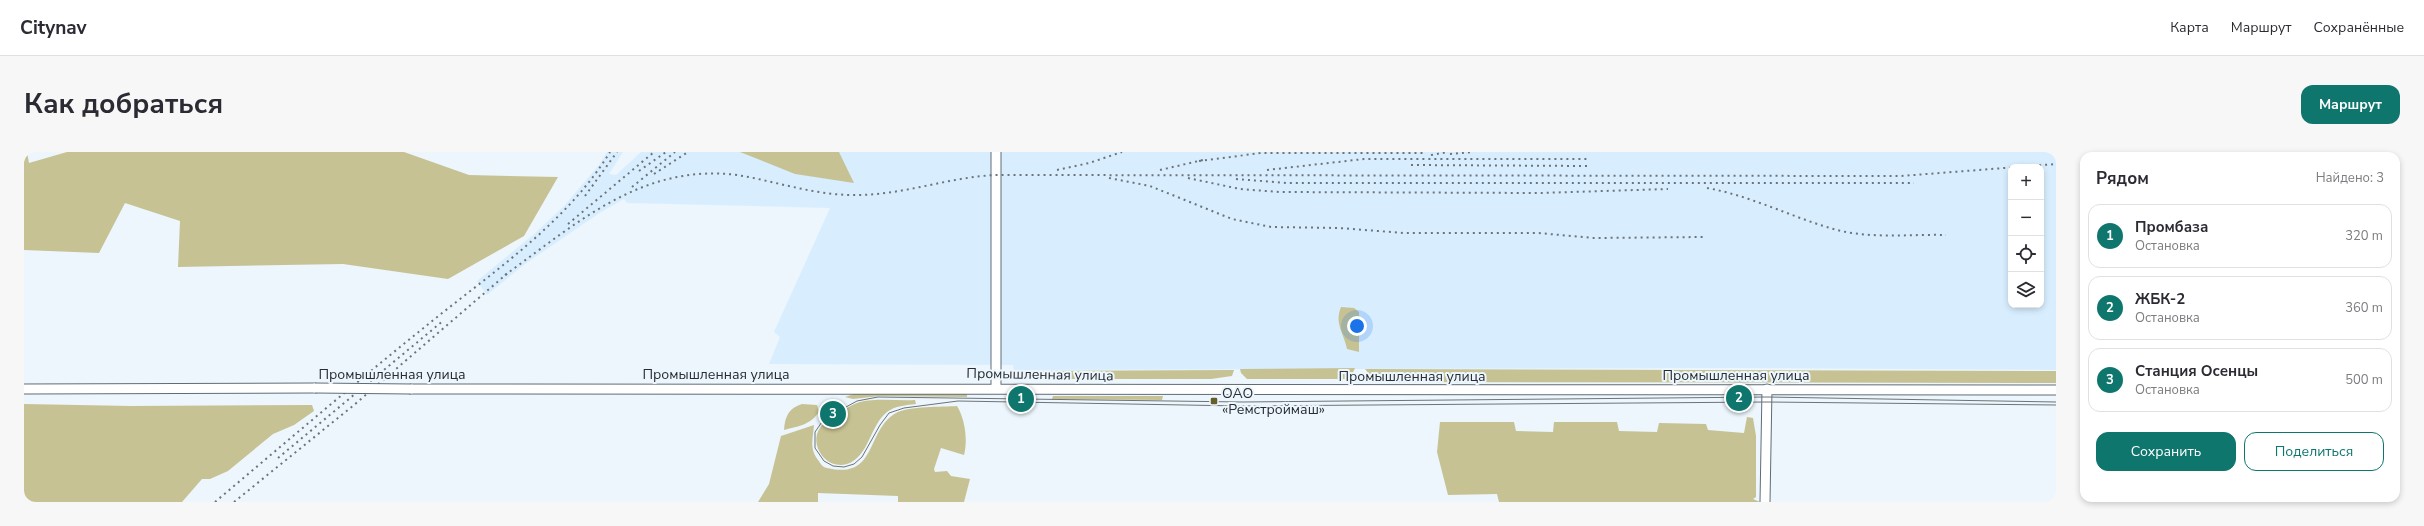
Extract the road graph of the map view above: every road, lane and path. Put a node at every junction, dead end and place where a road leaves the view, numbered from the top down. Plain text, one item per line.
1 (996, 152) edge
2 (996, 388) junction
3 (24, 389) edge
4 (1767, 389) junction
5 (2056, 390) edge
6 (1765, 502) edge

1 - 2 street
2 - 3 street, Промышленная улица, bridge
2 - 4 street, Промышленная улица
4 - 5 street, Промышленная улица
4 - 6 street

